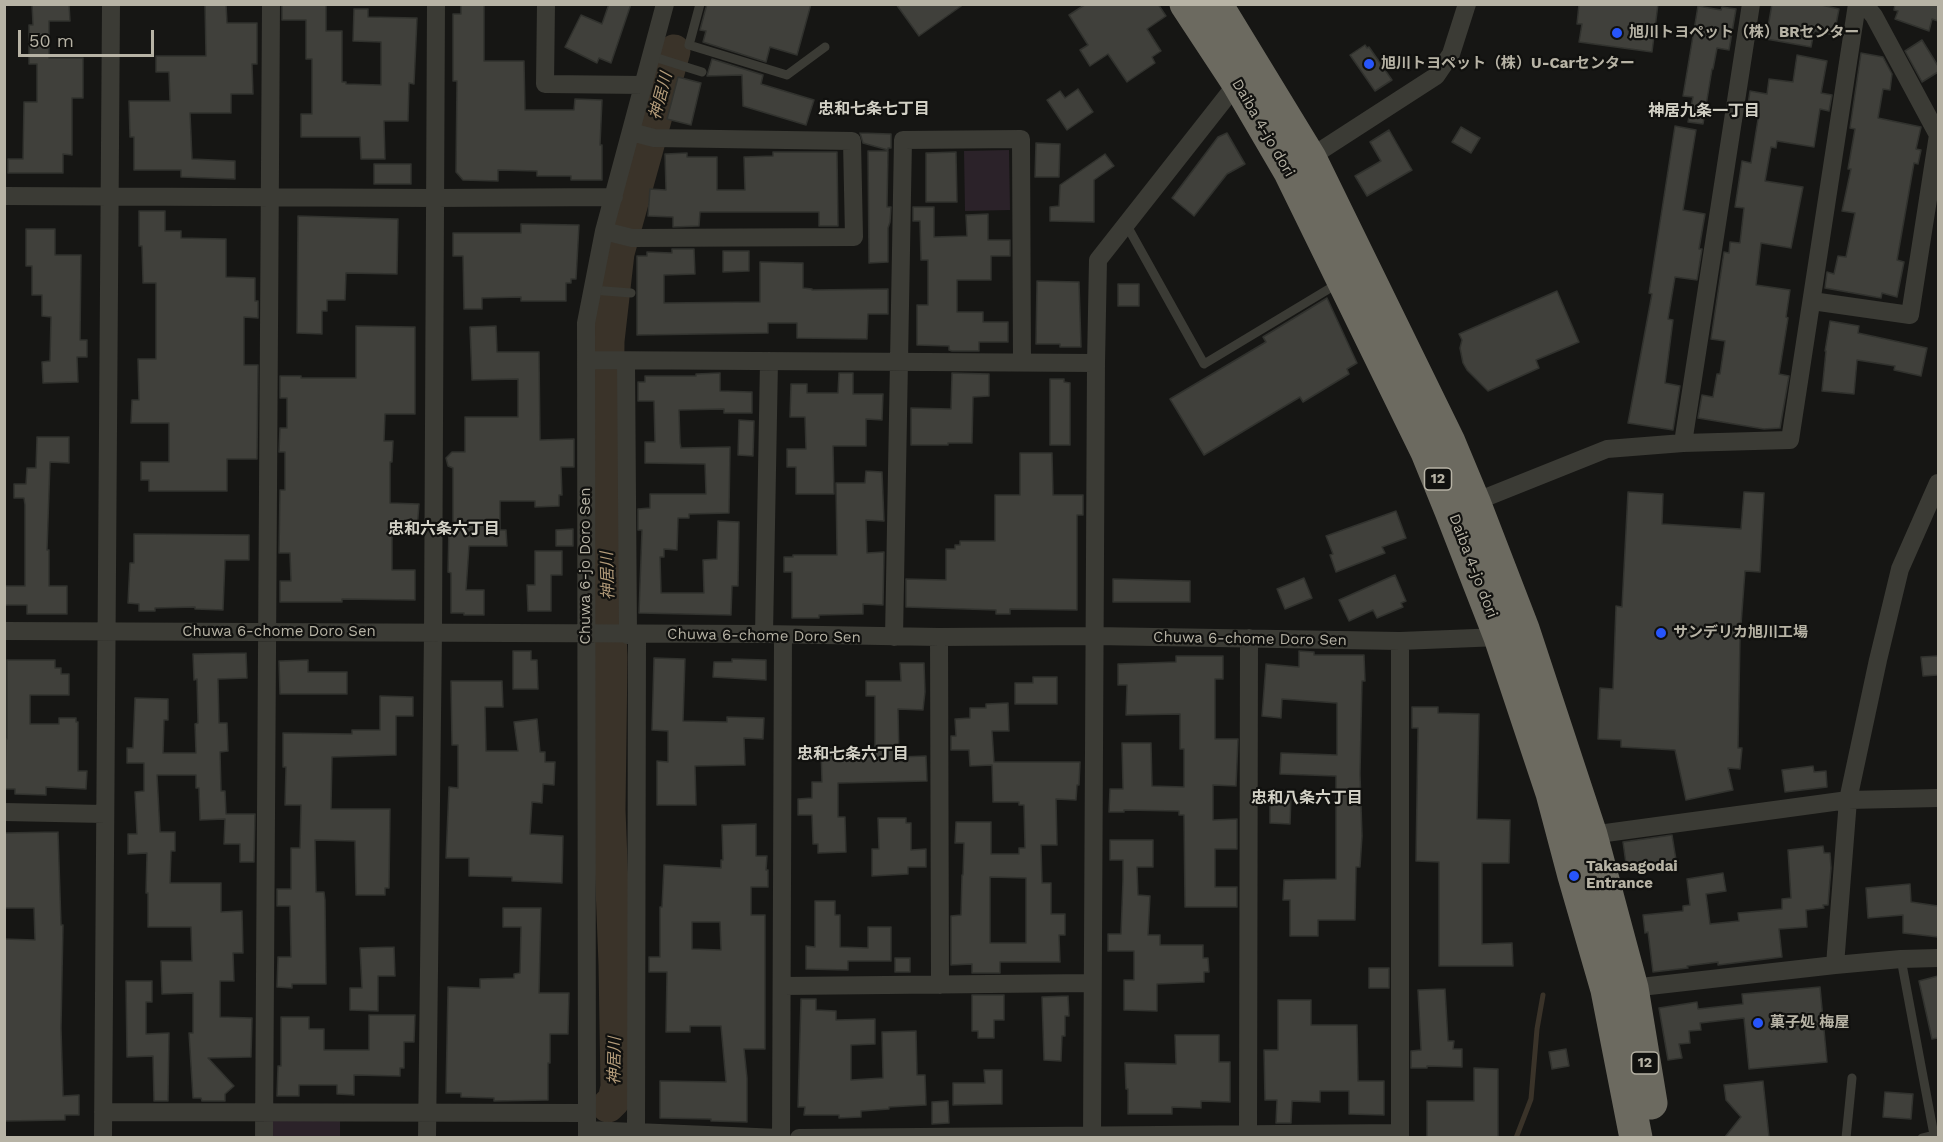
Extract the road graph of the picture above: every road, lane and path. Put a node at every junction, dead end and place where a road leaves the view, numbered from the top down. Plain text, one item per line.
1 (111, 4) edge
2 (271, 4) edge
3 (436, 4) edge
4 (546, 4) edge
5 (665, 4) edge
6 (700, 4) edge
7 (1186, 4) edge
8 (1216, 4) edge
9 (1467, 4) edge
10 (1751, 4) edge
11 (1857, 4) edge
12 (1864, 4) edge
13 (825, 47) dead end
14 (656, 58) junction
15 (702, 72) dead end
16 (1245, 73) junction
17 (644, 85) junction
18 (642, 135) junction
19 (1300, 165) junction
20 (4, 196) edge
21 (108, 196) junction
22 (614, 197) junction
23 (270, 198) junction
24 (435, 198) junction
25 (1126, 224) junction
26 (608, 232) junction
27 (1353, 275) junction
28 (598, 290) junction
29 (627, 293) dead end
30 (1812, 301) junction
31 (607, 361) junction
32 (769, 362) junction
33 (898, 362) junction
34 (1022, 362) junction
35 (1095, 363) junction
36 (1683, 443) junction
37 (1938, 483) edge
38 (1463, 506) junction
39 (4, 631) edge
40 (107, 631) junction
41 (266, 632) junction
42 (432, 633) junction
43 (1512, 633) junction
44 (764, 634) junction
45 (615, 635) junction
46 (783, 635) junction
47 (1095, 636) junction
48 (894, 637) junction
49 (939, 637) junction
50 (1250, 638) junction
51 (1400, 641) junction
52 (1938, 798) edge
53 (1848, 800) junction
54 (4, 812) edge
55 (105, 814) junction
56 (1591, 835) junction
57 (1938, 958) edge
58 (1901, 959) junction
59 (1835, 965) junction
60 (1092, 984) junction
61 (940, 985) junction
62 (783, 986) junction
63 (1619, 989) junction
64 (1852, 1078) dead end
65 (104, 1112) junction
66 (428, 1113) junction
67 (264, 1114) junction
68 (587, 1127) edge
69 (636, 1132) junction
70 (1400, 1135) edge
71 (1248, 1136) edge
72 (103, 1137) edge
73 (264, 1137) edge
74 (427, 1137) edge
75 (781, 1137) edge
76 (799, 1137) edge
77 (1092, 1137) edge
78 (1636, 1137) edge
79 (1658, 1137) edge
80 (1846, 1137) edge
81 (1922, 1137) edge

1 - 21 street
2 - 23 street
3 - 24 street
4 - 17 street
5 - 14 street, Chuwa 6-jo Doro Sen
6 - 13 lane
7 - 16 highway, Daiba 4-jo dori / 12
8 - 16 highway, Daiba 4-jo dori / 12
9 - 19 street
10 - 36 street
11 - 30 street
12 - 30 street
14 - 15 lane
14 - 17 street, Chuwa 6-jo Doro Sen
16 - 19 highway, Daiba 4-jo dori / 12
16 - 25 street
17 - 18 street, Chuwa 6-jo Doro Sen
18 - 22 street, Chuwa 6-jo Doro Sen
18 - 26 street
19 - 27 highway, Daiba 4-jo dori / 12
20 - 21 street
21 - 23 street
21 - 40 street
22 - 24 street
22 - 26 street, Chuwa 6-jo Doro Sen
23 - 24 street
23 - 41 street
24 - 42 street
25 - 27 lane
25 - 35 street
26 - 28 street, Chuwa 6-jo Doro Sen
27 - 38 highway, Daiba 4-jo dori / 12
28 - 29 lane
28 - 31 street, Chuwa 6-jo Doro Sen
30 - 36 street
31 - 32 street
31 - 45 street
31 - 45 street, Chuwa 6-jo Doro Sen
32 - 33 street
32 - 44 street
33 - 34 street
33 - 34 street
33 - 48 street
34 - 35 street
35 - 47 street
36 - 38 street
37 - 53 street
38 - 43 highway, Daiba 4-jo dori / 12
39 - 40 street, Chuwa 6-chome Doro Sen
40 - 41 street, Chuwa 6-chome Doro Sen
40 - 55 street
41 - 42 street, Chuwa 6-chome Doro Sen
41 - 67 street
42 - 45 street, Chuwa 6-chome Doro Sen
42 - 66 street
43 - 51 street, Chuwa 6-chome Doro Sen
43 - 56 highway, Daiba 4-jo dori / 12
43 - 63 highway, Daiba 4-jo dori / 12
44 - 45 street, Chuwa 6-chome Doro Sen
44 - 46 street, Chuwa 6-chome Doro Sen
45 - 68 street, Chuwa 6-jo Doro Sen
45 - 69 street
46 - 48 street, Chuwa 6-chome Doro Sen
46 - 62 street
47 - 49 street, Chuwa 6-chome Doro Sen
47 - 50 street, Chuwa 6-chome Doro Sen
47 - 60 street
48 - 49 street, Chuwa 6-chome Doro Sen
49 - 61 street
50 - 51 street, Chuwa 6-chome Doro Sen
50 - 71 street
51 - 70 street
52 - 53 street
53 - 56 street
53 - 59 street
54 - 55 street
55 - 65 street
56 - 63 highway, Daiba 4-jo dori / 12
57 - 58 street
58 - 59 street
58 - 81 lane
59 - 63 street
60 - 61 street
60 - 77 street
61 - 62 street
62 - 75 street
63 - 78 highway, Daiba 4-jo dori / 12
63 - 79 highway, Daiba 4-jo dori / 12
64 - 80 lane
65 - 67 street
65 - 72 street
66 - 67 street
66 - 68 street
66 - 74 street
67 - 73 street
68 - 69 street
69 - 75 street
70 - 71 street
71 - 77 street
76 - 77 street

